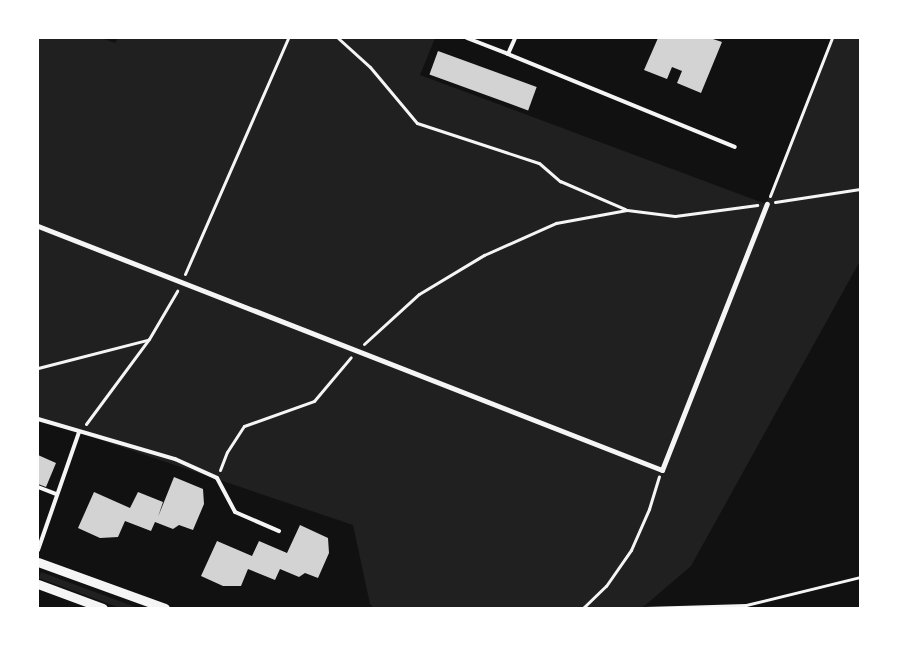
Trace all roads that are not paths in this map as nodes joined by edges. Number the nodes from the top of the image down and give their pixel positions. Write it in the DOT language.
graph roads {
  1 [pos="467,38"];
  2 [pos="515,38"];
  3 [pos="508,54"];
  4 [pos="735,147"];
  5 [pos="767,204"];
  6 [pos="38,226"];
  7 [pos="38,419"];
  8 [pos="79,432"];
  9 [pos="38,487"];
  10 [pos="56,494"];
  11 [pos="279,531"];
  12 [pos="38,550"];
  13 [pos="38,562"];
  14 [pos="38,584"];
  15 [pos="102,609"];
  16 [pos="165,609"];
  1 -- 3 [label="lane"];
  2 -- 3 [label="lane"];
  3 -- 4 [label="lane"];
  5 -- 6 [label="street"];
  7 -- 8 [label="lane"];
  8 -- 10 [label="lane"];
  8 -- 11 [label="lane"];
  9 -- 10 [label="lane"];
  10 -- 12 [label="lane"];
  13 -- 16 [label="street"];
  14 -- 15 [label="street"];
}
